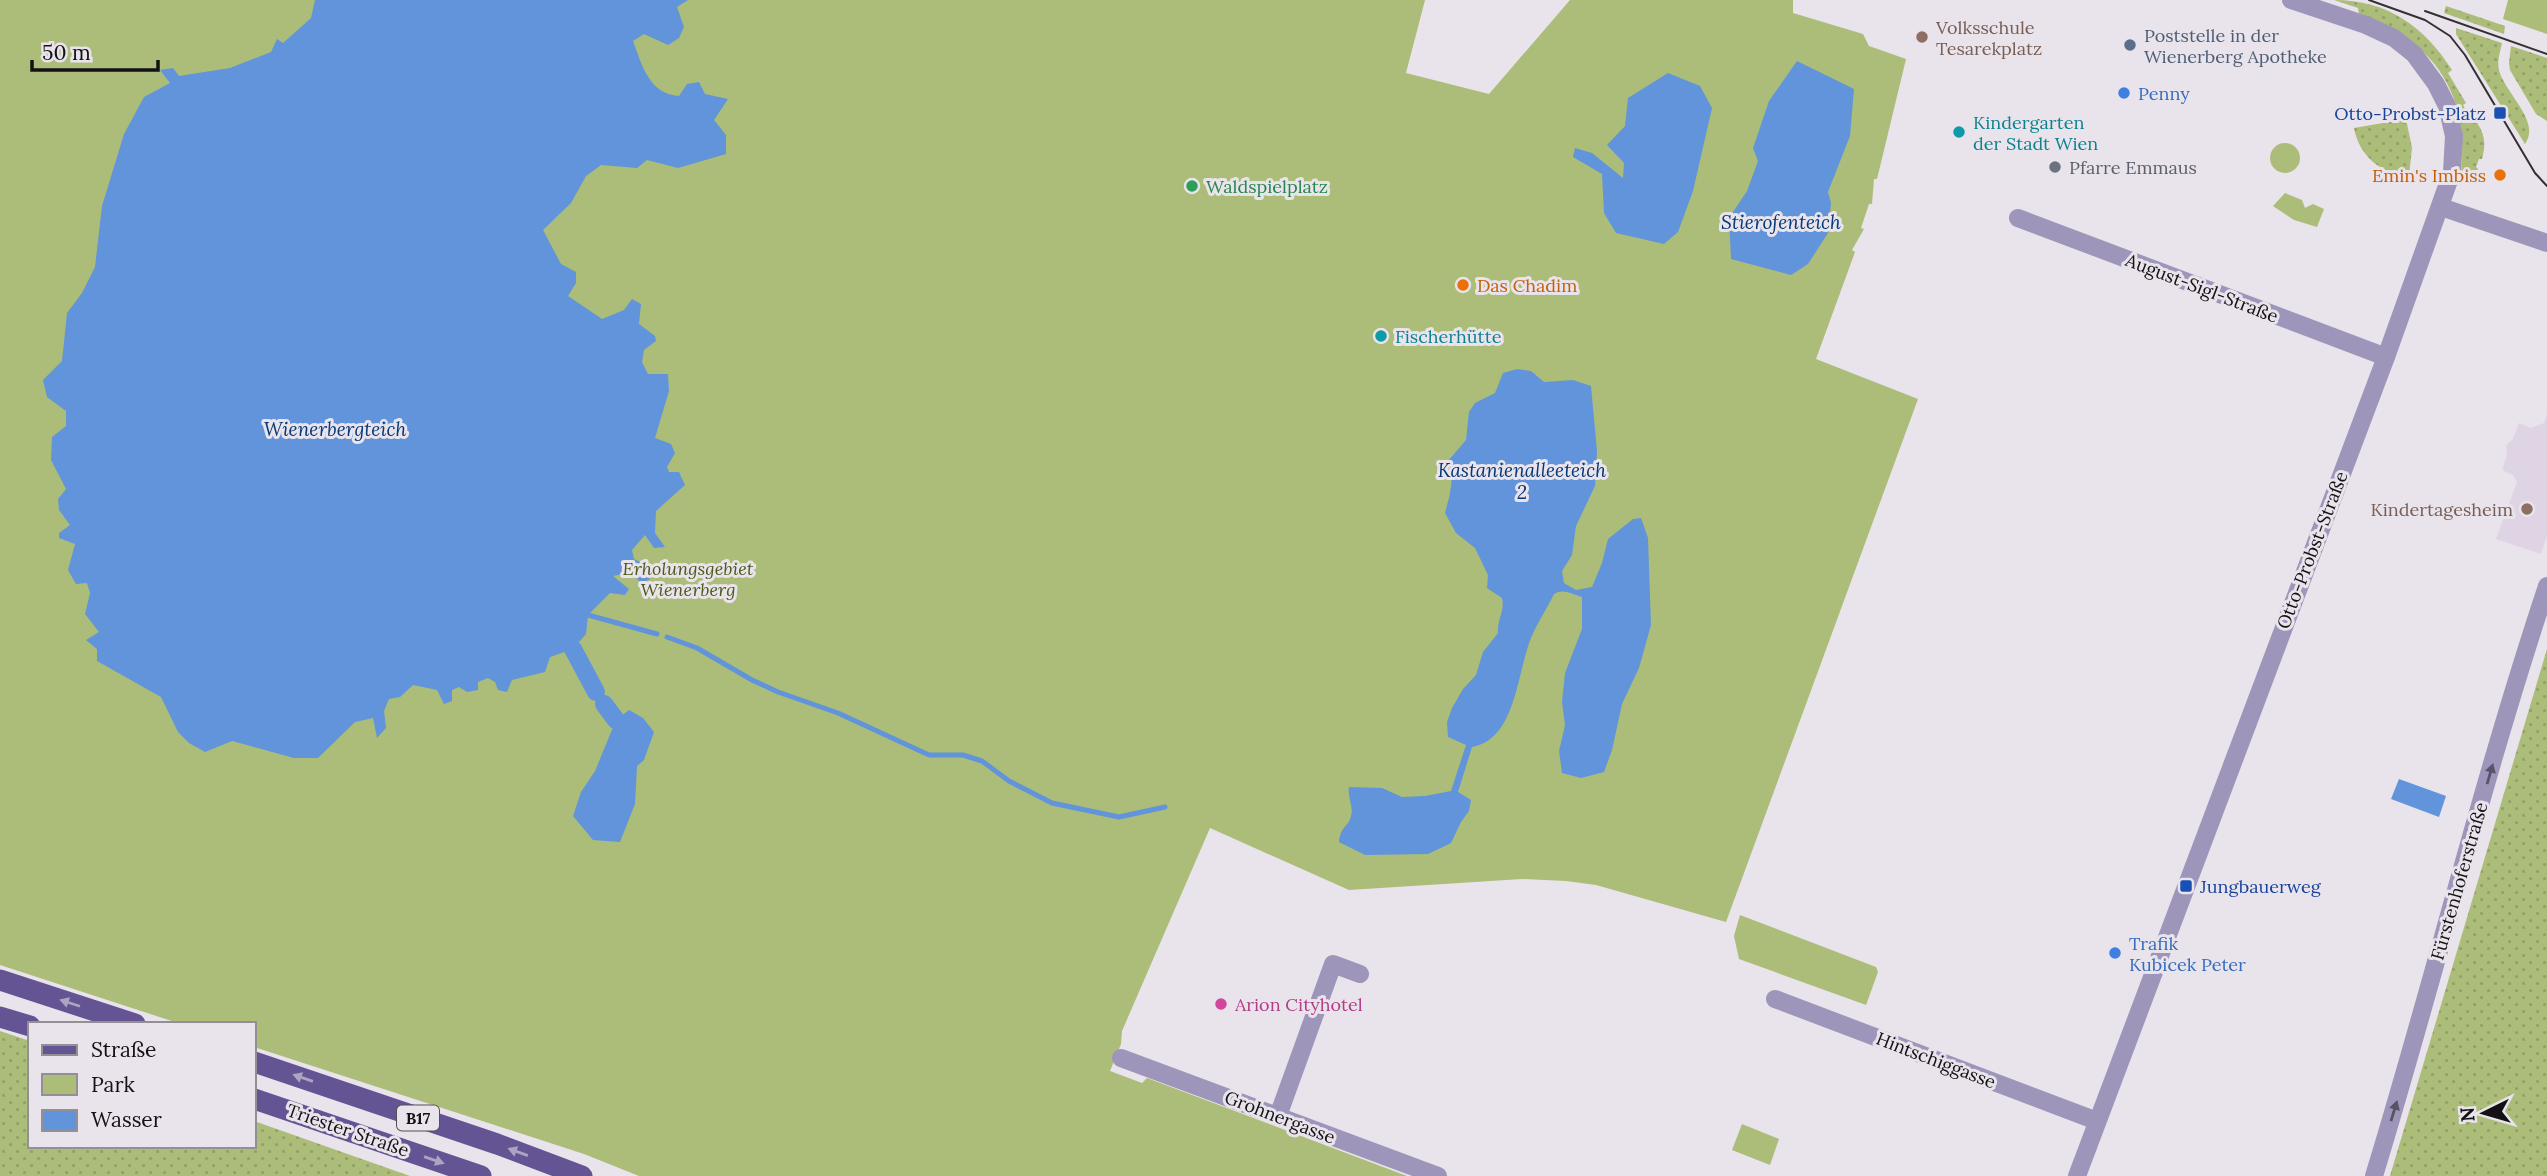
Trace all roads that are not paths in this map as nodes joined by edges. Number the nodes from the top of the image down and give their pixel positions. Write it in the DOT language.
graph roads {
  1 [pos="2291,0"];
  2 [pos="2441,207"];
  3 [pos="2018,218"];
  4 [pos="2547,243"];
  5 [pos="2386,357"];
  6 [pos="2547,586"];
  7 [pos="1360,974"];
  8 [pos="0,980"];
  9 [pos="1775,999"];
  10 [pos="0,1017"];
  11 [pos="129,1022"];
  12 [pos="28,1025"];
  13 [pos="1121,1058"];
  14 [pos="256,1063"];
  15 [pos="256,1100"];
  16 [pos="1278,1116"];
  17 [pos="2097,1121"];
  18 [pos="481,1176"];
  19 [pos="582,1176"];
  20 [pos="1438,1176"];
  21 [pos="2077,1176"];
  22 [pos="2374,1176"];
  1 -- 2 [label="street, Otto-Probst-Straße"];
  2 -- 4 [label="street"];
  2 -- 5 [label="street, Otto-Probst-Straße"];
  3 -- 5 [label="street, August-Sigl-Straße"];
  5 -- 17 [label="street, Otto-Probst-Straße"];
  22 -- 6 [label="street, Fürstenhoferstraße, one-way"];
  7 -- 16 [label="street"];
  11 -- 8 [label="main road, one-way"];
  9 -- 17 [label="street, Hintschiggasse"];
  10 -- 12 [label="main road"];
  13 -- 16 [label="street, Grohnergasse"];
  19 -- 14 [label="main road, Triester Straße / B17, one-way"];
  15 -- 18 [label="main road, Triester Straße / B17, one-way"];
  16 -- 20 [label="street, Grohnergasse"];
  17 -- 21 [label="street, Otto-Probst-Straße"];
}
